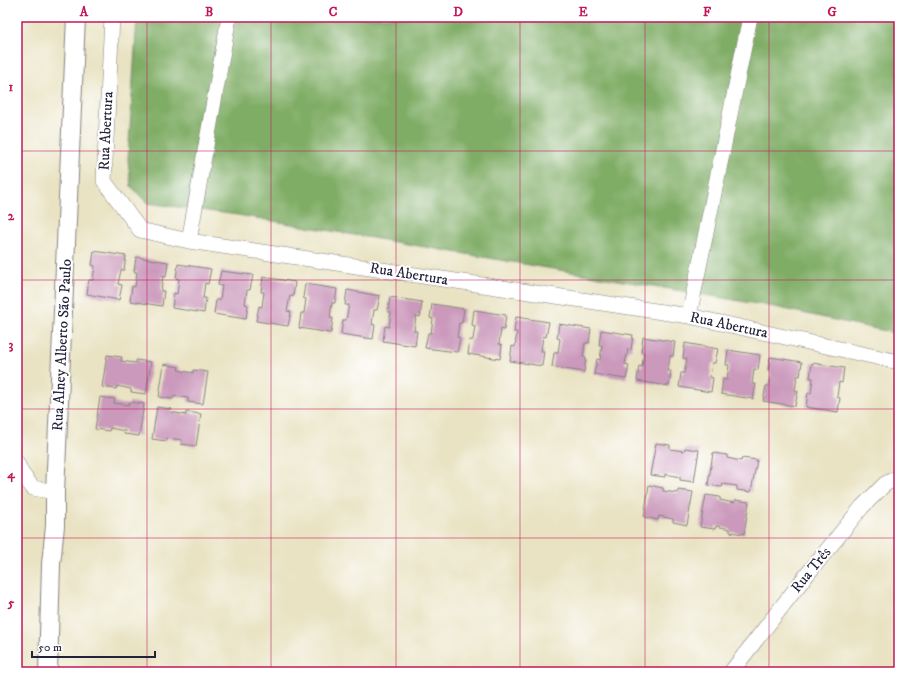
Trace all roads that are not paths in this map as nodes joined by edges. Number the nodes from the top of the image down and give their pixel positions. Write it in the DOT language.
graph roads {
  1 [pos="76,17"];
  2 [pos="112,17"];
  3 [pos="229,17"];
  4 [pos="750,17"];
  5 [pos="189,241"];
  6 [pos="689,316"];
  7 [pos="899,362"];
  8 [pos="17,462"];
  9 [pos="899,477"];
  10 [pos="55,492"];
  11 [pos="48,672"];
  12 [pos="731,672"];
  1 -- 10 [label="street, Rua Alney Alberto São Paulo"];
  2 -- 5 [label="street, Rua Abertura"];
  3 -- 5 [label="street"];
  4 -- 6 [label="street"];
  5 -- 6 [label="street, Rua Abertura"];
  6 -- 7 [label="street, Rua Abertura"];
  8 -- 10 [label="street"];
  9 -- 12 [label="street, Rua Três"];
  10 -- 11 [label="street, Rua Alney Alberto São Paulo"];
}
